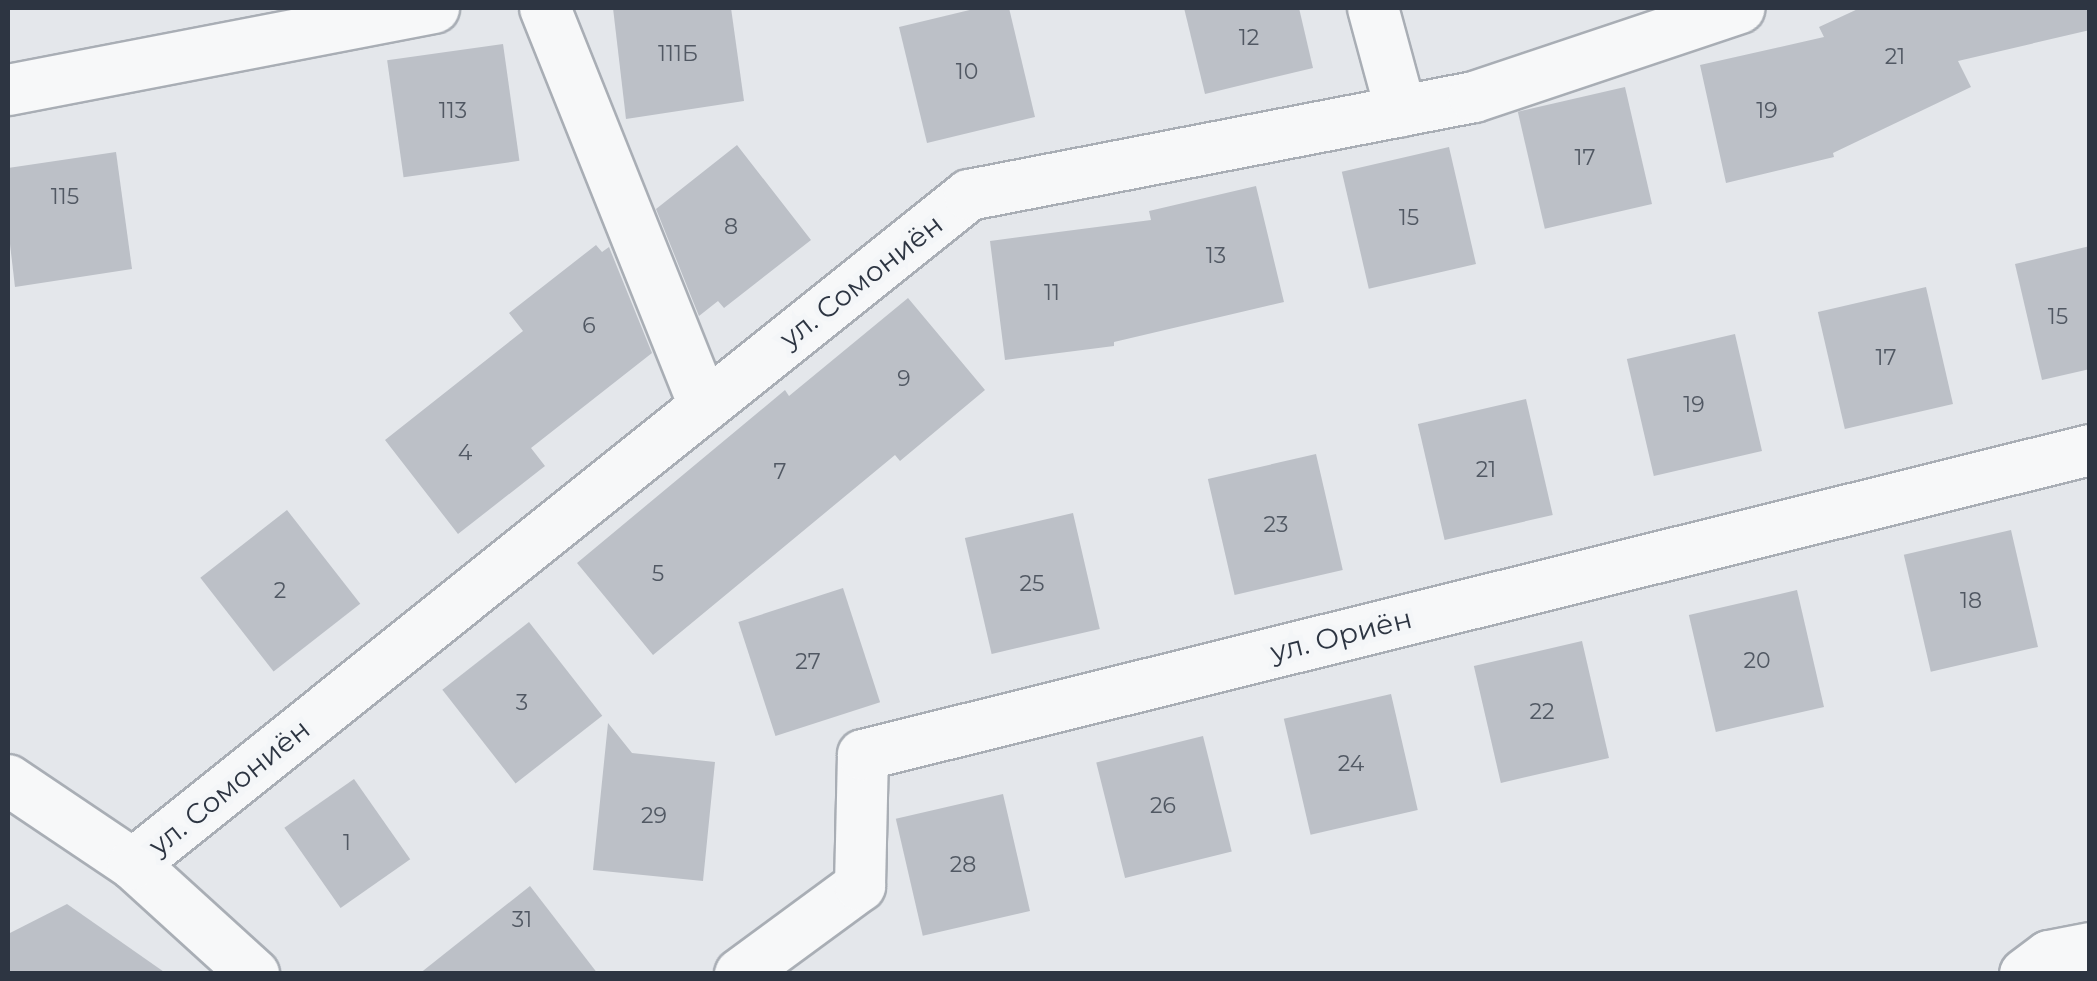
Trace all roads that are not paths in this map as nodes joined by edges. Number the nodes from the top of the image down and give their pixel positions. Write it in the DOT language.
graph roads {
  1 [pos="434,8"];
  2 [pos="545,8"];
  3 [pos="1372,8"];
  4 [pos="1740,8"];
  5 [pos="244,27"];
  6 [pos="8,90"];
  7 [pos="1401,111"];
  8 [pos="704,406"];
  9 [pos="2090,450"];
  10 [pos="8,780"];
  11 [pos="133,864"];
  12 [pos="2090,948"];
  13 [pos="254,974"];
  14 [pos="740,974"];
  15 [pos="2025,974"];
  1 -- 5 [label="street"];
  2 -- 8 [label="street"];
  3 -- 7 [label="street"];
  4 -- 7 [label="street, ул. Сомониён"];
  5 -- 6 [label="street"];
  7 -- 8 [label="street, ул. Сомониён"];
  8 -- 11 [label="street, ул. Сомониён"];
  9 -- 14 [label="street, ул. Ориён"];
  10 -- 11 [label="street"];
  11 -- 13 [label="street"];
  12 -- 15 [label="street"];
}
